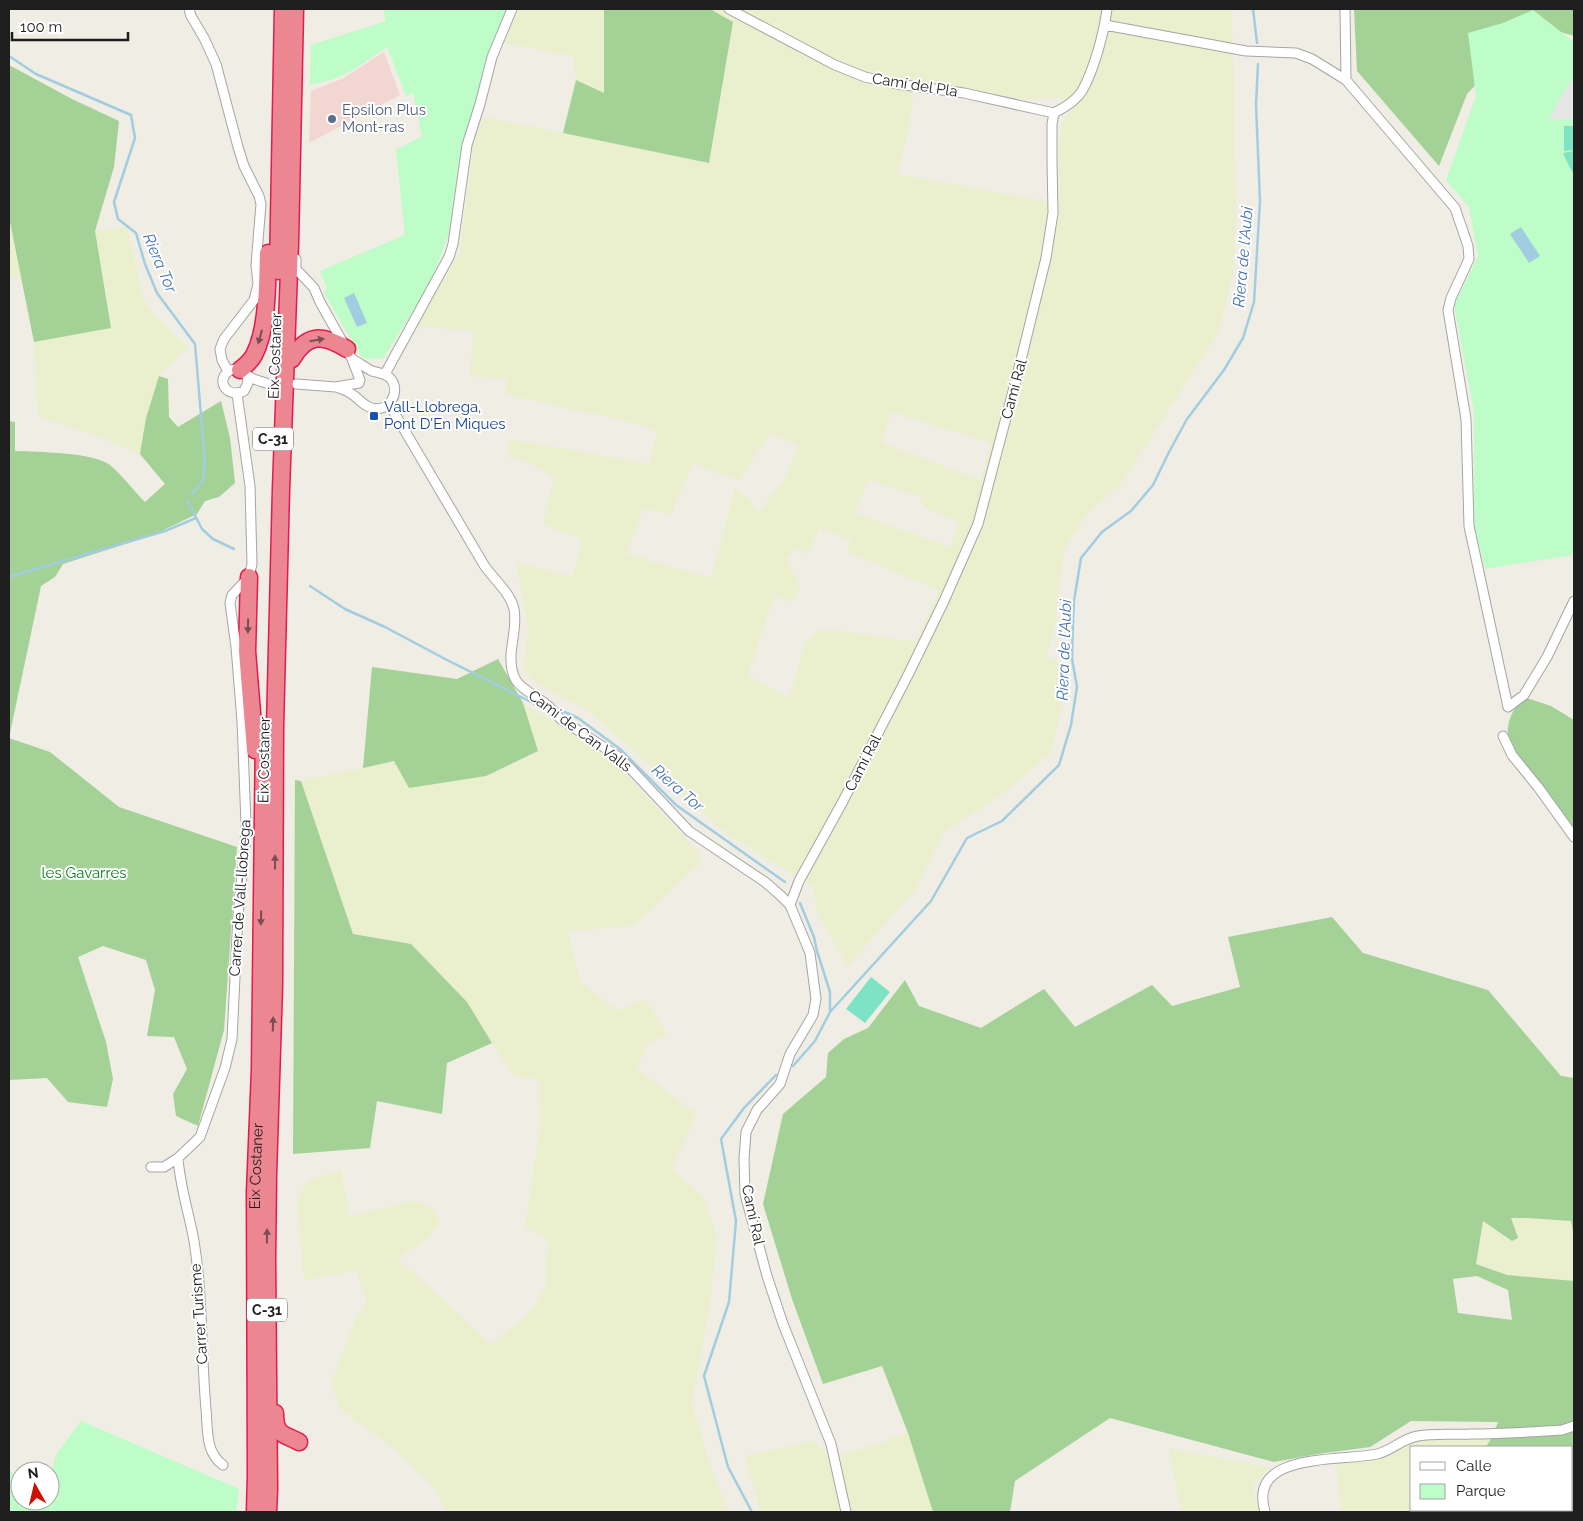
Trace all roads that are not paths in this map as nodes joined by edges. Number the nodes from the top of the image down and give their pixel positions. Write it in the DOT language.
graph roads {
  1 [pos="189,9"];
  2 [pos="274,9"];
  3 [pos="283,9"];
  4 [pos="295,9"];
  5 [pos="303,9"];
  6 [pos="512,9"];
  7 [pos="729,9"];
  8 [pos="1107,9"];
  9 [pos="1345,9"];
  10 [pos="1105,25"];
  11 [pos="1346,80"];
  12 [pos="1054,114"];
  13 [pos="296,269"];
  14 [pos="349,354"];
  15 [pos="292,359"];
  16 [pos="238,372"];
  17 [pos="380,373"];
  18 [pos="360,382"];
  19 [pos="296,384"];
  20 [pos="336,387"];
  21 [pos="247,388"];
  22 [pos="237,394"];
  23 [pos="360,400"];
  24 [pos="389,404"];
  25 [pos="281,489"];
  26 [pos="250,578"];
  27 [pos="232,595"];
  28 [pos="248,599"];
  29 [pos="1574,601"];
  30 [pos="1503,736"];
  31 [pos="1574,837"];
  32 [pos="262,869"];
  33 [pos="790,905"];
  34 [pos="178,1158"];
  35 [pos="152,1167"];
  36 [pos="255,1192"];
  37 [pos="267,1281"];
  38 [pos="1574,1426"];
  39 [pos="249,1464"];
  40 [pos="223,1465"];
  41 [pos="248,1512"];
  42 [pos="255,1512"];
  43 [pos="268,1512"];
  44 [pos="273,1512"];
  45 [pos="846,1512"];
  46 [pos="1265,1512"];
  1 -- 16 [label="street"];
  2 -- 16 [label="highway, one-way"];
  3 -- 32 [label="highway, Eix Costaner / C-31"];
  4 -- 25 [label="highway, C-31"];
  5 -- 13 [label="street"];
  6 -- 17 [label="street"];
  7 -- 12 [label="street, Camí del Pla"];
  8 -- 10 [label="street"];
  9 -- 11 [label="street"];
  10 -- 11 [label="street"];
  10 -- 12 [label="street"];
  11 -- 29 [label="street"];
  12 -- 33 [label="street, Camí Ral"];
  13 -- 14 [label="street"];
  13 -- 15 [label="highway"];
  15 -- 14 [label="highway, one-way"];
  14 -- 17 [label="street"];
  14 -- 18 [label="street"];
  15 -- 25 [label="highway"];
  16 -- 21 [label="street"];
  16 -- 21 [label="street"];
  16 -- 22 [label="street"];
  17 -- 18 [label="street"];
  17 -- 24 [label="street"];
  18 -- 20 [label="street"];
  18 -- 23 [label="street"];
  19 -- 20 [label="street"];
  20 -- 23 [label="street"];
  21 -- 22 [label="street"];
  22 -- 26 [label="street"];
  23 -- 24 [label="street"];
  24 -- 33 [label="street, Camí de Can Valls"];
  37 -- 25 [label="highway, C-31, one-way"];
  26 -- 27 [label="street"];
  26 -- 28 [label="highway"];
  27 -- 28 [label="street"];
  27 -- 34 [label="street, Carrer de Vall-llobrega"];
  28 -- 32 [label="highway, one-way"];
  30 -- 31 [label="street"];
  32 -- 36 [label="highway, Eix Costaner / C-31, one-way"];
  33 -- 45 [label="street, Camí Ral"];
  34 -- 35 [label="street"];
  34 -- 40 [label="street, Carrer Turisme"];
  36 -- 39 [label="highway"];
  36 -- 42 [label="highway, Eix Costaner / C-31"];
  37 -- 43 [label="highway, C-31"];
  37 -- 44 [label="highway"];
  38 -- 46 [label="street"];
  39 -- 41 [label="street"];
}
